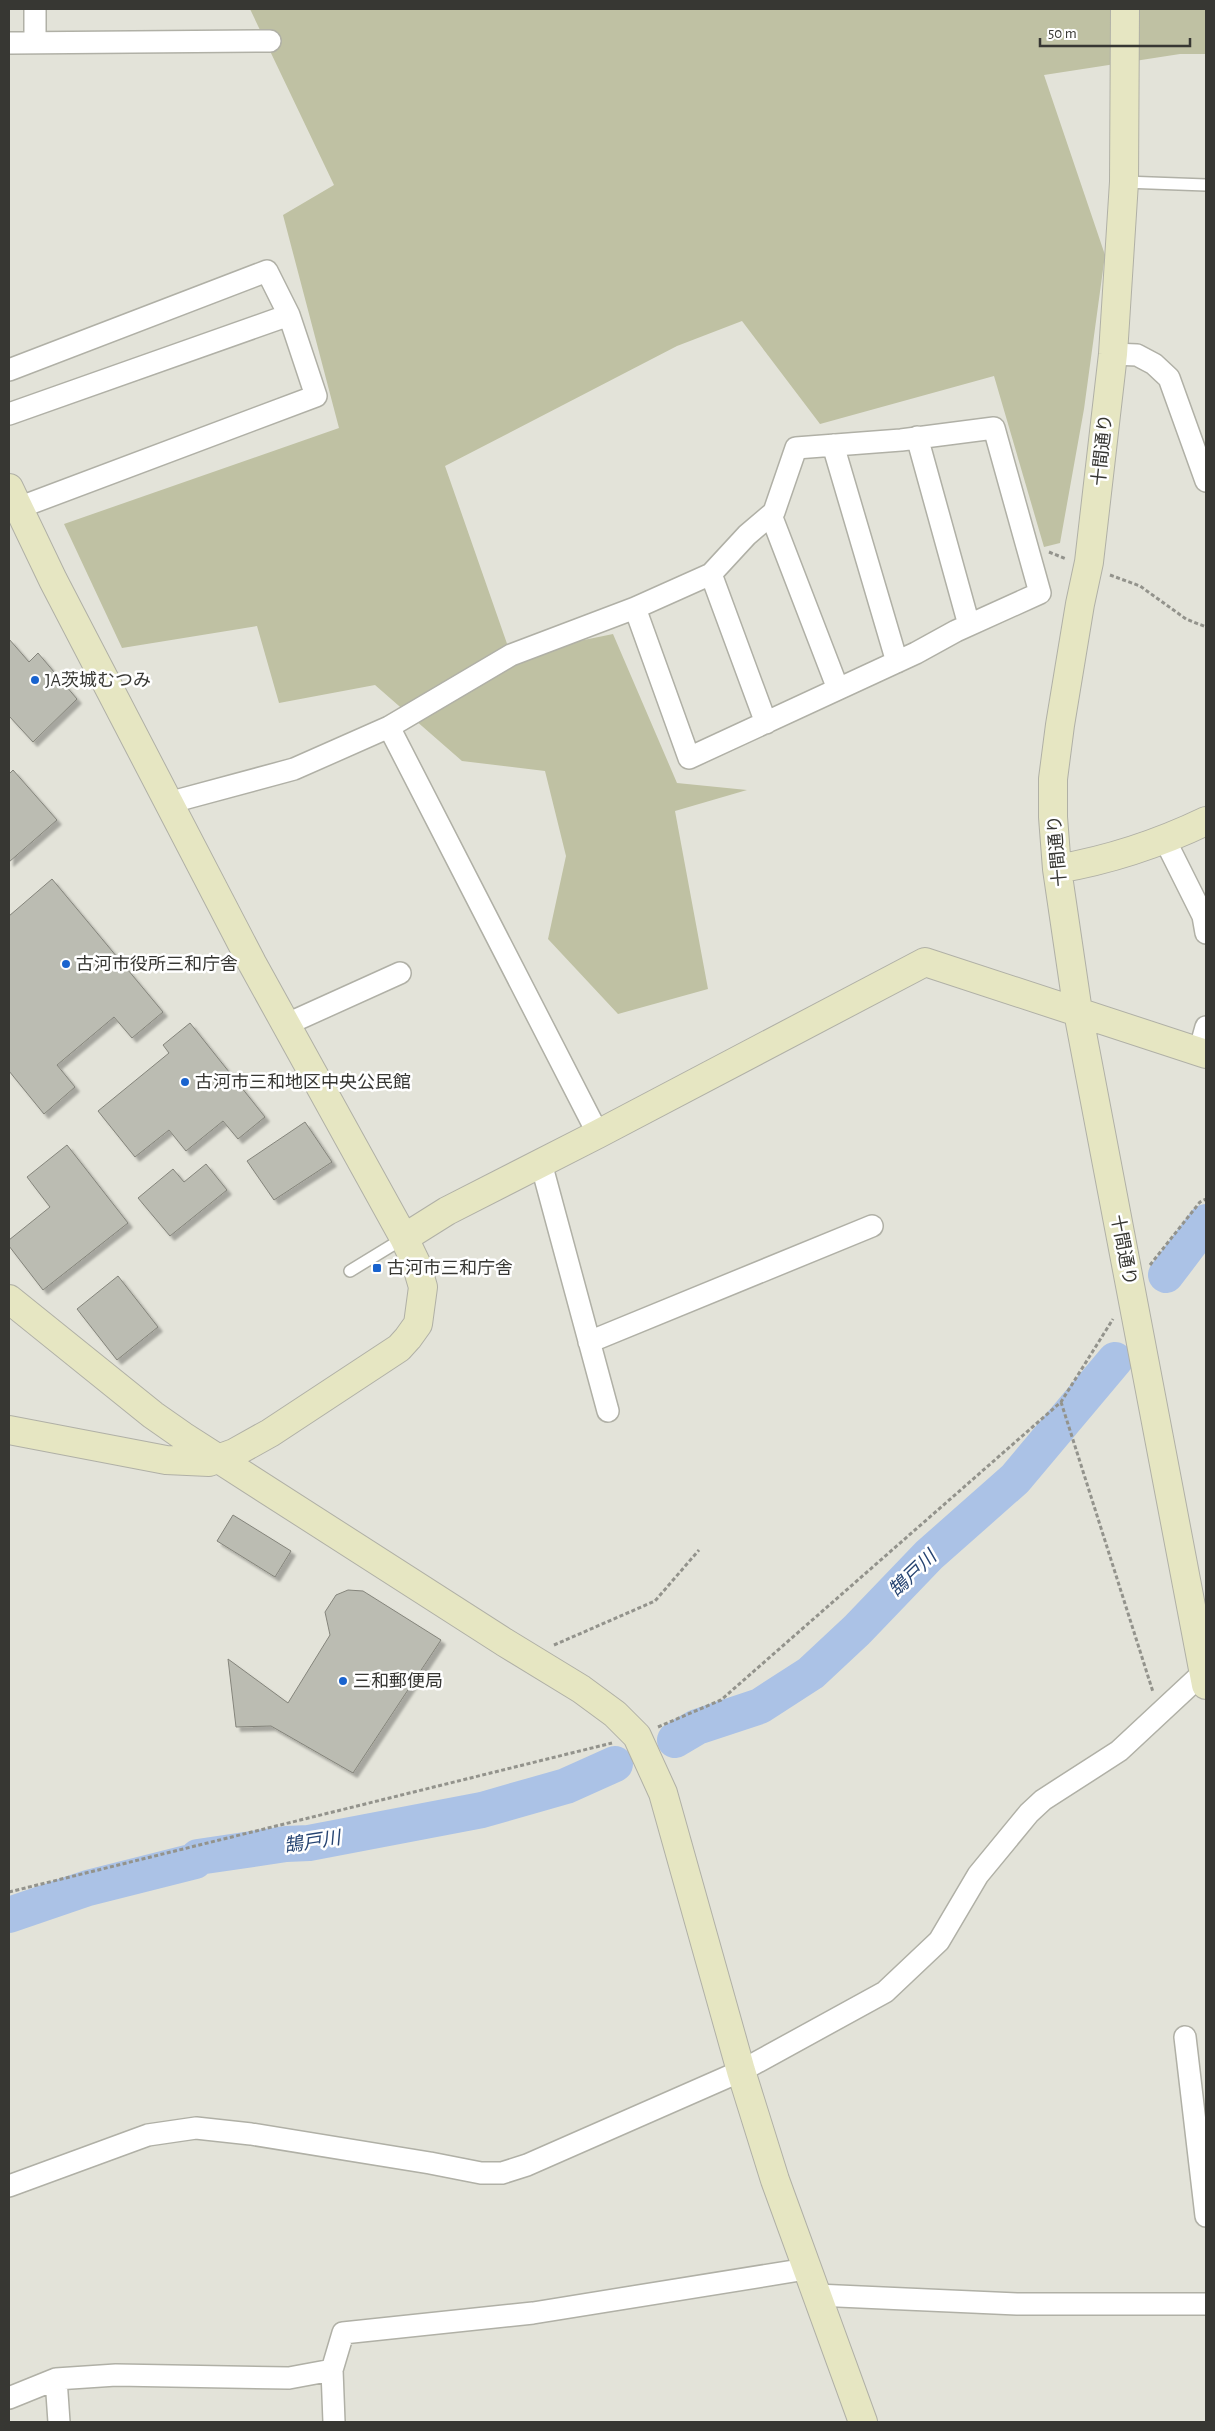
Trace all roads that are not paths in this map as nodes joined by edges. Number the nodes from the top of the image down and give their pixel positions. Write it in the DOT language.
graph roads {
  1 [pos="35,9"];
  2 [pos="1125,9"];
  3 [pos="270,41"];
  4 [pos="9,43"];
  5 [pos="35,43"];
  6 [pos="1124,182"];
  7 [pos="1206,185"];
  8 [pos="289,315"];
  9 [pos="1113,354"];
  10 [pos="9,370"];
  11 [pos="9,414"];
  12 [pos="917,437"];
  13 [pos="833,445"];
  14 [pos="1206,481"];
  15 [pos="13,498"];
  16 [pos="770,515"];
  17 [pos="711,574"];
  18 [pos="635,608"];
  19 [pos="970,625"];
  20 [pos="897,662"];
  21 [pos="838,690"];
  22 [pos="766,723"];
  23 [pos="390,726"];
  24 [pos="168,803"];
  25 [pos="1206,821"];
  26 [pos="1165,840"];
  27 [pos="1057,869"];
  28 [pos="1205,921"];
  29 [pos="400,973"];
  30 [pos="1078,1012"];
  31 [pos="285,1025"];
  32 [pos="1204,1044"];
  33 [pos="598,1134"];
  34 [pos="541,1163"];
  35 [pos="872,1226"];
  36 [pos="404,1238"];
  37 [pos="350,1271"];
  38 [pos="9,1299"];
  39 [pos="589,1342"];
  40 [pos="608,1411"];
  41 [pos="9,1430"];
  42 [pos="218,1460"];
  43 [pos="1206,1676"];
  44 [pos="1185,2037"];
  45 [pos="741,2071"];
  46 [pos="9,2186"];
  47 [pos="1206,2216"];
  48 [pos="806,2269"];
  49 [pos="816,2295"];
  50 [pos="1206,2304"];
  51 [pos="332,2370"];
  52 [pos="56,2379"];
  53 [pos="9,2398"];
  54 [pos="59,2422"];
  55 [pos="334,2422"];
  56 [pos="864,2422"];
  1 -- 5 [label="street"];
  2 -- 6 [label="street, 十間通り"];
  3 -- 5 [label="street"];
  4 -- 5 [label="street"];
  6 -- 7 [label="lane"];
  6 -- 9 [label="street, 十間通り"];
  8 -- 10 [label="street"];
  8 -- 11 [label="street"];
  8 -- 15 [label="street"];
  9 -- 14 [label="street"];
  9 -- 27 [label="street, 十間通り"];
  12 -- 13 [label="street"];
  12 -- 19 [label="street"];
  12 -- 19 [label="street"];
  13 -- 16 [label="street"];
  13 -- 20 [label="street"];
  15 -- 24 [label="street"];
  16 -- 17 [label="street"];
  16 -- 21 [label="street"];
  17 -- 18 [label="street"];
  17 -- 22 [label="street"];
  18 -- 22 [label="street"];
  18 -- 23 [label="street"];
  19 -- 20 [label="street"];
  20 -- 21 [label="street"];
  21 -- 22 [label="street"];
  23 -- 24 [label="street"];
  23 -- 33 [label="street"];
  24 -- 31 [label="street"];
  25 -- 26 [label="street"];
  26 -- 27 [label="street"];
  26 -- 28 [label="street"];
  27 -- 30 [label="street, 十間通り"];
  29 -- 31 [label="street"];
  30 -- 32 [label="street"];
  30 -- 33 [label="street"];
  30 -- 43 [label="street, 十間通り"];
  31 -- 36 [label="street"];
  33 -- 34 [label="street"];
  34 -- 36 [label="street"];
  34 -- 39 [label="street"];
  35 -- 39 [label="street"];
  36 -- 37 [label="lane"];
  36 -- 42 [label="street"];
  38 -- 42 [label="street"];
  39 -- 40 [label="street"];
  41 -- 42 [label="street"];
  42 -- 45 [label="street"];
  43 -- 45 [label="street"];
  44 -- 47 [label="street"];
  45 -- 46 [label="street"];
  45 -- 48 [label="street"];
  48 -- 49 [label="street"];
  48 -- 51 [label="street"];
  49 -- 50 [label="street"];
  49 -- 56 [label="street"];
  51 -- 52 [label="street"];
  51 -- 55 [label="street"];
  52 -- 53 [label="street"];
  52 -- 54 [label="street"];
}
